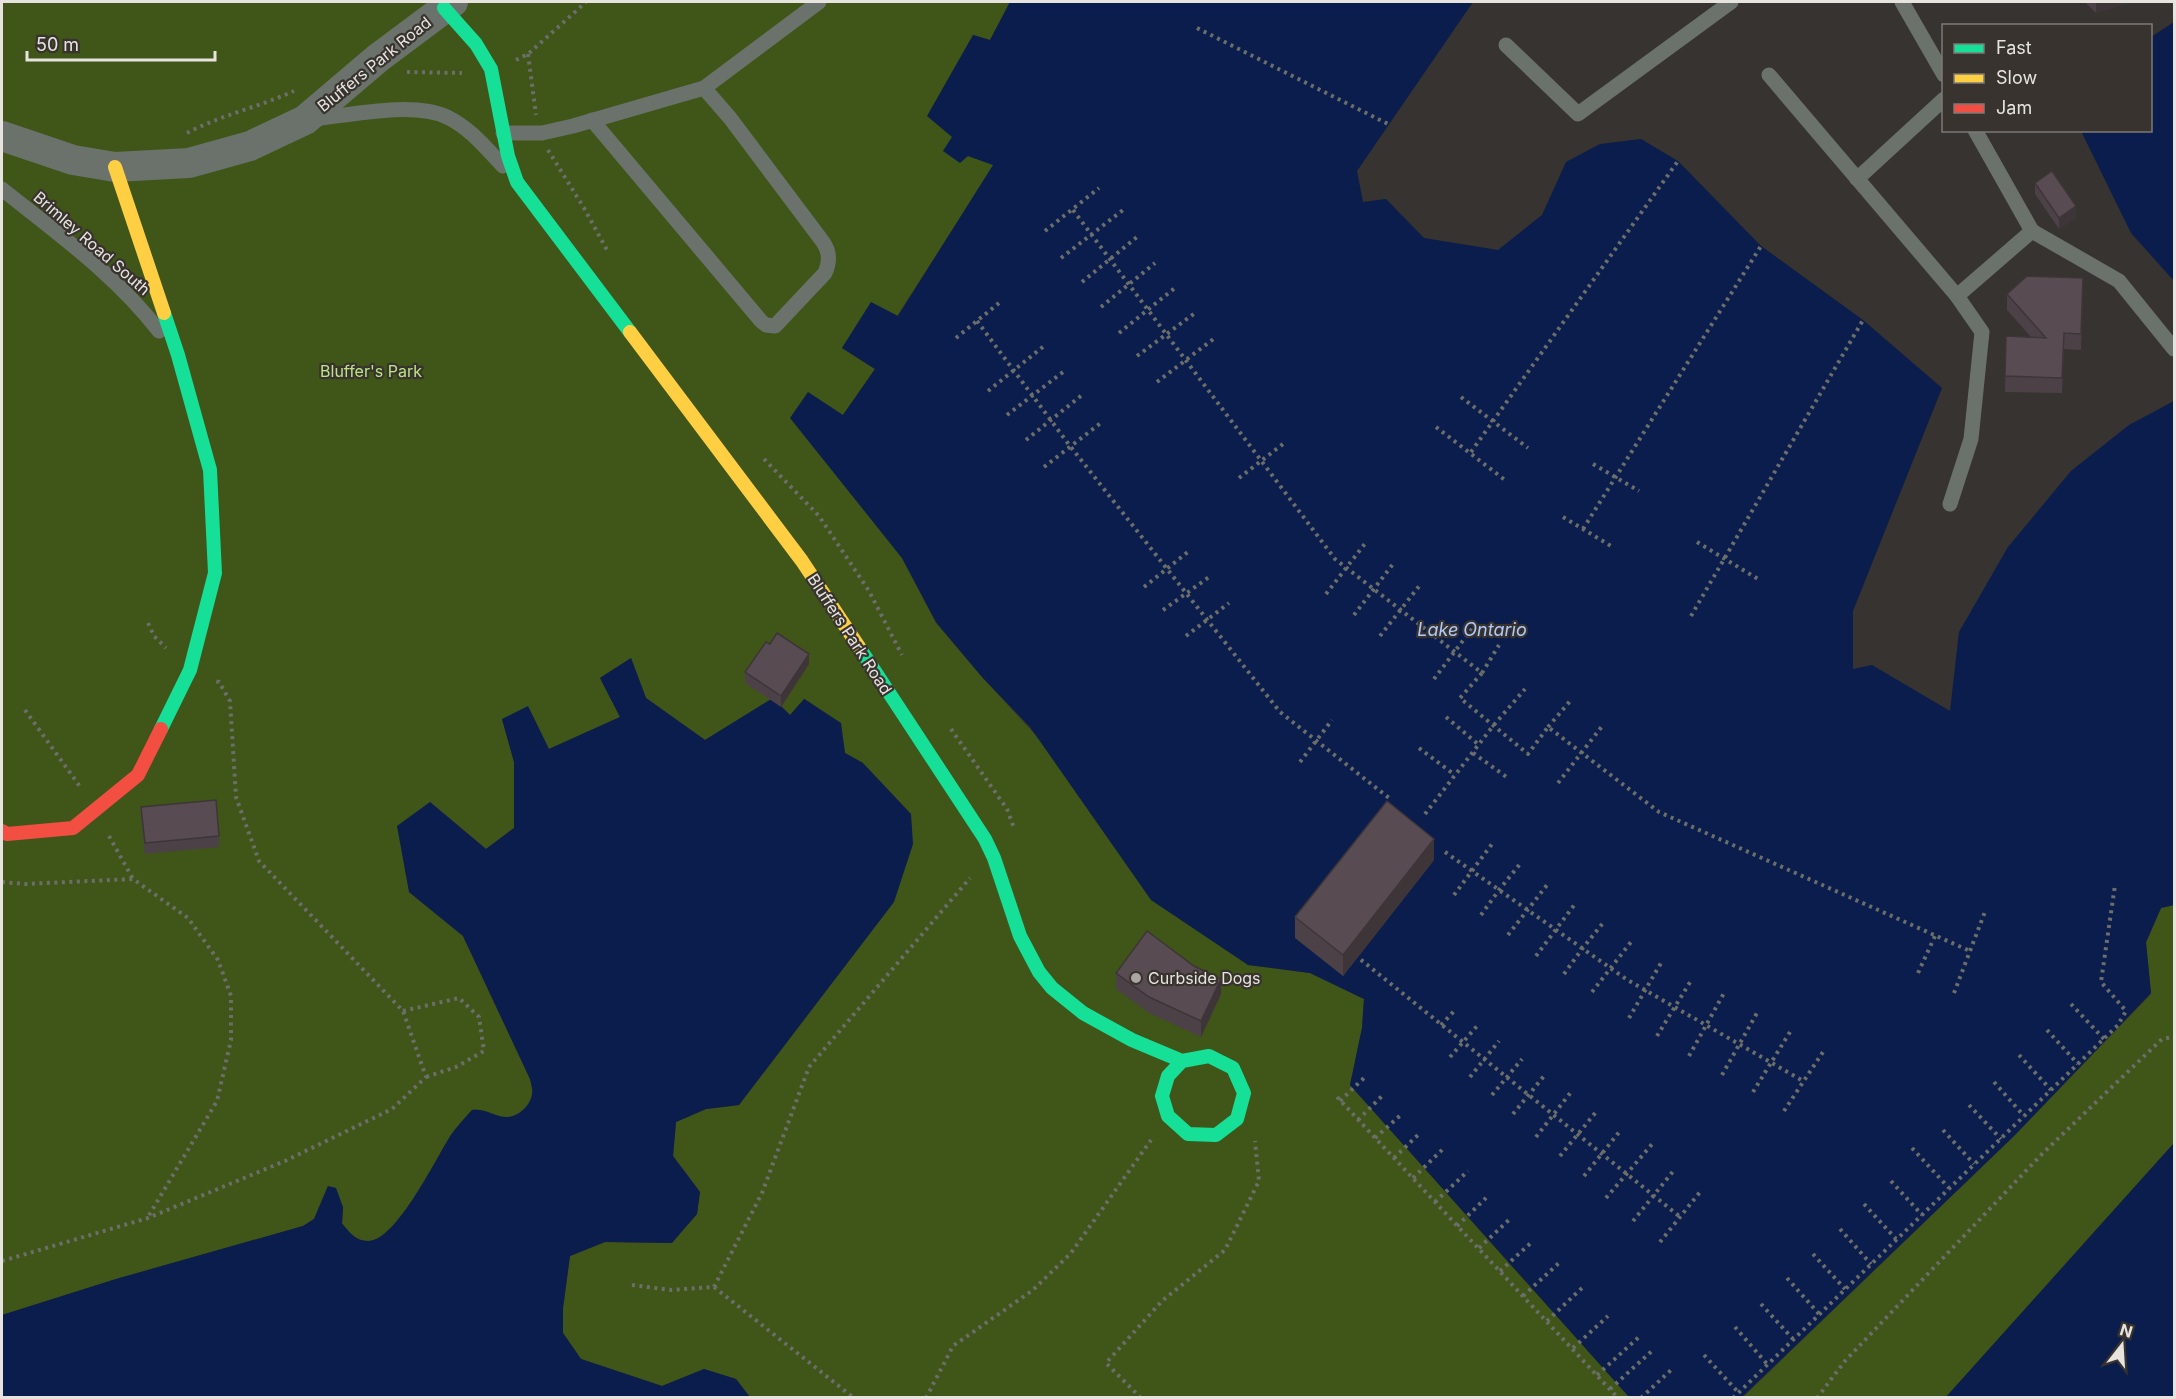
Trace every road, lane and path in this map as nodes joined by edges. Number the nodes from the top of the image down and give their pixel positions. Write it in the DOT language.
graph roads {
  1 [pos="586,2"];
  2 [pos="819,2"];
  3 [pos="1731,2"];
  4 [pos="1902,2"];
  5 [pos="448,5"];
  6 [pos="1713,6"];
  7 [pos="1197,28"];
  8 [pos="1506,45"];
  9 [pos="528,54"];
  10 [pos="508,64"];
  11 [pos="400,71"];
  12 [pos="1942,72"];
  13 [pos="465,73"];
  14 [pos="1769,75"];
  15 [pos="704,88"];
  16 [pos="296,90"];
  17 [pos="1942,101"];
  18 [pos="536,115"];
  19 [pos="305,120"];
  20 [pos="592,120"];
  21 [pos="1388,124"];
  22 [pos="1976,132"];
  23 [pos="503,133"];
  24 [pos="2,136"];
  25 [pos="180,137"];
  26 [pos="1678,161"];
  27 [pos="115,167"];
  28 [pos="1857,179"];
  29 [pos="517,182"];
  30 [pos="1099,188"];
  31 [pos="2,189"];
  32 [pos="1073,210"];
  33 [pos="1123,210"];
  34 [pos="1045,231"];
  35 [pos="2032,231"];
  36 [pos="1091,235"];
  37 [pos="1137,237"];
  38 [pos="1761,246"];
  39 [pos="1060,258"];
  40 [pos="1110,260"];
  41 [pos="1155,263"];
  42 [pos="1082,282"];
  43 [pos="1128,284"];
  44 [pos="1176,286"];
  45 [pos="1957,296"];
  46 [pos="999,303"];
  47 [pos="1101,307"];
  48 [pos="1148,310"];
  49 [pos="1196,313"];
  50 [pos="1863,320"];
  51 [pos="977,321"];
  52 [pos="1119,333"];
  53 [pos="1167,335"];
  54 [pos="1216,337"];
  55 [pos="956,338"];
  56 [pos="1044,346"];
  57 [pos="2175,350"];
  58 [pos="178,356"];
  59 [pos="1137,356"];
  60 [pos="1185,360"];
  61 [pos="1013,370"];
  62 [pos="1063,372"];
  63 [pos="1157,382"];
  64 [pos="988,391"];
  65 [pos="1032,395"];
  66 [pos="1082,395"];
  67 [pos="1461,397"];
  68 [pos="1007,415"];
  69 [pos="1051,421"];
  70 [pos="1493,421"];
  71 [pos="1102,422"];
  72 [pos="1436,427"];
  73 [pos="1026,440"];
  74 [pos="1283,444"];
  75 [pos="1070,446"];
  76 [pos="1528,448"];
  77 [pos="1471,452"];
  78 [pos="1262,462"];
  79 [pos="1593,464"];
  80 [pos="1044,467"];
  81 [pos="1615,477"];
  82 [pos="1239,478"];
  83 [pos="1505,480"];
  84 [pos="1639,491"];
  85 [pos="1950,504"];
  86 [pos="1563,518"];
  87 [pos="1583,529"];
  88 [pos="1367,542"];
  89 [pos="1697,542"];
  90 [pos="1611,546"];
  91 [pos="1189,551"];
  92 [pos="1723,558"];
  93 [pos="1393,564"];
  94 [pos="1346,568"];
  95 [pos="1167,569"];
  96 [pos="1209,577"];
  97 [pos="1758,579"];
  98 [pos="1420,585"];
  99 [pos="1144,587"];
  100 [pos="1374,589"];
  101 [pos="1186,593"];
  102 [pos="1326,594"];
  103 [pos="1230,603"];
  104 [pos="1163,610"];
  105 [pos="1400,610"];
  106 [pos="1354,615"];
  107 [pos="1690,616"];
  108 [pos="1207,621"];
  109 [pos="148,623"];
  110 [pos="1474,626"];
  111 [pos="1186,636"];
  112 [pos="1380,636"];
  113 [pos="1499,645"];
  114 [pos="169,651"];
  115 [pos="1455,652"];
  116 [pos="1482,674"];
  117 [pos="209,680"];
  118 [pos="1434,680"];
  119 [pos="1525,689"];
  120 [pos="1571,700"];
  121 [pos="25,710"];
  122 [pos="1446,717"];
  123 [pos="1332,720"];
  124 [pos="1604,725"];
  125 [pos="1493,726"];
  126 [pos="1548,727"];
  127 [pos="1316,741"];
  128 [pos="1479,745"];
  129 [pos="1419,748"];
  130 [pos="1581,752"];
  131 [pos="1473,753"];
  132 [pos="1300,762"];
  133 [pos="1455,776"];
  134 [pos="1508,778"];
  135 [pos="1558,783"];
  136 [pos="83,791"];
  137 [pos="1389,798"];
  138 [pos="1425,814"];
  139 [pos="105,828"];
  140 [pos="2,831"];
  141 [pos="1492,844"];
  142 [pos="1445,852"];
  143 [pos="1520,864"];
  144 [pos="1471,870"];
  145 [pos="973,876"];
  146 [pos="133,879"];
  147 [pos="2,882"];
  148 [pos="1547,885"];
  149 [pos="2115,885"];
  150 [pos="1498,890"];
  151 [pos="1454,895"];
  152 [pos="1575,904"];
  153 [pos="1986,909"];
  154 [pos="1527,910"];
  155 [pos="1481,915"];
  156 [pos="1603,923"];
  157 [pos="1555,930"];
  158 [pos="1508,935"];
  159 [pos="1935,936"];
  160 [pos="1631,942"];
  161 [pos="1582,949"];
  162 [pos="1970,951"];
  163 [pos="1352,953"];
  164 [pos="1536,956"];
  165 [pos="1661,963"];
  166 [pos="1609,968"];
  167 [pos="1564,974"];
  168 [pos="1918,974"];
  169 [pos="1692,979"];
  170 [pos="1644,990"];
  171 [pos="1592,992"];
  172 [pos="1724,993"];
  173 [pos="1954,993"];
  174 [pos="2071,1004"];
  175 [pos="1674,1007"];
  176 [pos="1456,1009"];
  177 [pos="403,1011"];
  178 [pos="1757,1013"];
  179 [pos="1629,1018"];
  180 [pos="1441,1025"];
  181 [pos="1477,1026"];
  182 [pos="1707,1026"];
  183 [pos="2047,1030"];
  184 [pos="1790,1032"];
  185 [pos="1657,1036"];
  186 [pos="2175,1037"];
  187 [pos="2104,1039"];
  188 [pos="1499,1041"];
  189 [pos="1462,1042"];
  190 [pos="1738,1044"];
  191 [pos="1823,1052"];
  192 [pos="2019,1055"];
  193 [pos="1689,1056"];
  194 [pos="1450,1057"];
  195 [pos="1484,1059"];
  196 [pos="1521,1059"];
  197 [pos="1182,1061"];
  198 [pos="1772,1063"];
  199 [pos="2078,1064"];
  200 [pos="1722,1075"];
  201 [pos="1366,1076"];
  202 [pos="1544,1076"];
  203 [pos="426,1077"];
  204 [pos="1470,1077"];
  205 [pos="1506,1077"];
  206 [pos="1803,1082"];
  207 [pos="1994,1082"];
  208 [pos="2051,1090"];
  209 [pos="1571,1092"];
  210 [pos="1753,1092"];
  211 [pos="1384,1094"];
  212 [pos="1492,1095"];
  213 [pos="1528,1095"];
  214 [pos="1969,1105"];
  215 [pos="1784,1111"];
  216 [pos="1596,1112"];
  217 [pos="1403,1113"];
  218 [pos="1514,1114"];
  219 [pos="1554,1115"];
  220 [pos="1168,1116"];
  221 [pos="2024,1116"];
  222 [pos="1237,1119"];
  223 [pos="1358,1120"];
  224 [pos="1943,1130"];
  225 [pos="1620,1131"];
  226 [pos="1421,1132"];
  227 [pos="1577,1134"];
  228 [pos="1536,1137"];
  229 [pos="1375,1138"];
  230 [pos="2001,1139"];
  231 [pos="1653,1143"];
  232 [pos="1445,1147"];
  233 [pos="1912,1148"];
  234 [pos="1602,1154"];
  235 [pos="1560,1156"];
  236 [pos="1394,1158"];
  237 [pos="1974,1164"];
  238 [pos="1675,1169"];
  239 [pos="1468,1171"];
  240 [pos="1627,1174"];
  241 [pos="1584,1176"];
  242 [pos="1413,1178"];
  243 [pos="1891,1180"];
  244 [pos="1949,1188"];
  245 [pos="1700,1192"];
  246 [pos="1653,1195"];
  247 [pos="1488,1196"];
  248 [pos="1606,1198"];
  249 [pos="1435,1202"];
  250 [pos="1864,1204"];
  251 [pos="1922,1215"];
  252 [pos="1679,1216"];
  253 [pos="148,1218"];
  254 [pos="1510,1218"];
  255 [pos="1633,1221"];
  256 [pos="1457,1226"];
  257 [pos="1839,1229"];
  258 [pos="1896,1239"];
  259 [pos="1533,1241"];
  260 [pos="1660,1242"];
  261 [pos="1479,1248"];
  262 [pos="1813,1254"];
  263 [pos="2,1261"];
  264 [pos="1559,1263"];
  265 [pos="1871,1264"];
  266 [pos="1500,1271"];
  267 [pos="1787,1278"];
  268 [pos="632,1285"];
  269 [pos="714,1287"];
  270 [pos="1582,1288"];
  271 [pos="1845,1289"];
  272 [pos="1523,1296"];
  273 [pos="1761,1304"];
  274 [pos="1819,1314"];
  275 [pos="1608,1316"];
  276 [pos="1547,1321"];
  277 [pos="1735,1327"];
  278 [pos="1639,1337"];
  279 [pos="1793,1339"];
  280 [pos="1573,1348"];
  281 [pos="1653,1350"];
  282 [pos="1704,1355"];
  283 [pos="1767,1364"];
  284 [pos="1671,1370"];
  285 [pos="1597,1375"];
  286 [pos="1610,1389"];
  287 [pos="1738,1392"];
  288 [pos="854,1398"];
  289 [pos="926,1398"];
  290 [pos="1141,1398"];
  291 [pos="1618,1398"];
  292 [pos="1641,1398"];
  293 [pos="1733,1398"];
  294 [pos="1817,1398"];
  1 -- 9 [label="path"];
  2 -- 15 [label="lane"];
  3 -- 6 [label="lane"];
  4 -- 12 [label="lane"];
  5 -- 19 [label="street, Bluffers Park Road"];
  5 -- 23 [label="street, Bluffers Park Road"];
  6 -- 8 [label="lane"];
  7 -- 21 [label="path"];
  9 -- 10 [label="path"];
  9 -- 18 [label="path"];
  11 -- 13 [label="path"];
  14 -- 28 [label="lane"];
  15 -- 20 [label="lane"];
  15 -- 20 [label="lane"];
  16 -- 25 [label="path"];
  17 -- 28 [label="lane"];
  19 -- 27 [label="street, Bluffers Park Road"];
  19 -- 29 [label="lane, Bluffers Park Road"];
  20 -- 23 [label="lane"];
  22 -- 35 [label="lane"];
  23 -- 29 [label="street, Bluffers Park Road"];
  24 -- 27 [label="street, Bluffers Park Road"];
  26 -- 70 [label="path"];
  27 -- 58 [label="street, Brimley Road South"];
  28 -- 45 [label="lane"];
  29 -- 197 [label="street, Bluffers Park Road"];
  30 -- 32 [label="path"];
  31 -- 58 [label="lane, Brimley Road South"];
  32 -- 34 [label="path"];
  32 -- 36 [label="path"];
  33 -- 36 [label="path"];
  35 -- 45 [label="lane"];
  35 -- 57 [label="lane"];
  36 -- 39 [label="path"];
  36 -- 40 [label="path"];
  37 -- 40 [label="path"];
  38 -- 81 [label="path"];
  40 -- 42 [label="path"];
  40 -- 43 [label="path"];
  41 -- 43 [label="path"];
  43 -- 47 [label="path"];
  43 -- 48 [label="path"];
  44 -- 48 [label="path"];
  45 -- 85 [label="lane"];
  46 -- 51 [label="path"];
  48 -- 52 [label="path"];
  48 -- 53 [label="path"];
  49 -- 53 [label="path"];
  50 -- 92 [label="path"];
  51 -- 55 [label="path"];
  51 -- 61 [label="path"];
  53 -- 59 [label="path"];
  53 -- 60 [label="path"];
  54 -- 60 [label="path"];
  56 -- 61 [label="path"];
  58 -- 140 [label="street, Brimley Road South"];
  60 -- 63 [label="path"];
  60 -- 78 [label="path"];
  61 -- 64 [label="path"];
  61 -- 65 [label="path"];
  62 -- 65 [label="path"];
  65 -- 68 [label="path"];
  65 -- 69 [label="path"];
  66 -- 69 [label="path"];
  67 -- 70 [label="path"];
  69 -- 73 [label="path"];
  69 -- 75 [label="path"];
  70 -- 76 [label="path"];
  70 -- 77 [label="path"];
  71 -- 75 [label="path"];
  72 -- 77 [label="path"];
  74 -- 78 [label="path"];
  75 -- 80 [label="path"];
  75 -- 95 [label="path"];
  77 -- 83 [label="path"];
  78 -- 82 [label="path"];
  78 -- 94 [label="path"];
  79 -- 81 [label="path"];
  81 -- 84 [label="path"];
  81 -- 87 [label="path"];
  86 -- 87 [label="path"];
  87 -- 90 [label="path"];
  88 -- 94 [label="path"];
  89 -- 92 [label="path"];
  91 -- 95 [label="path"];
  92 -- 97 [label="path"];
  92 -- 107 [label="path"];
  93 -- 100 [label="path"];
  94 -- 100 [label="path"];
  94 -- 102 [label="path"];
  95 -- 99 [label="path"];
  95 -- 101 [label="path"];
  96 -- 101 [label="path"];
  98 -- 105 [label="path"];
  100 -- 105 [label="path"];
  100 -- 106 [label="path"];
  101 -- 104 [label="path"];
  101 -- 108 [label="path"];
  103 -- 108 [label="path"];
  105 -- 112 [label="path"];
  105 -- 115 [label="path"];
  108 -- 111 [label="path"];
  108 -- 127 [label="path"];
  109 -- 114 [label="path"];
  110 -- 115 [label="path"];
  113 -- 116 [label="path"];
  115 -- 116 [label="path"];
  115 -- 118 [label="path"];
  116 -- 125 [label="path"];
  117 -- 177 [label="path"];
  119 -- 125 [label="path"];
  120 -- 126 [label="path"];
  121 -- 136 [label="path"];
  122 -- 128 [label="path"];
  123 -- 127 [label="path"];
  124 -- 130 [label="path"];
  125 -- 126 [label="path"];
  125 -- 128 [label="path"];
  126 -- 130 [label="path"];
  127 -- 132 [label="path"];
  127 -- 137 [label="path"];
  128 -- 131 [label="path"];
  129 -- 133 [label="path"];
  130 -- 135 [label="path"];
  130 -- 159 [label="path"];
  131 -- 133 [label="path"];
  131 -- 134 [label="path"];
  133 -- 138 [label="path"];
  139 -- 146 [label="path"];
  141 -- 144 [label="path"];
  142 -- 144 [label="path"];
  143 -- 150 [label="path"];
  144 -- 150 [label="path"];
  144 -- 151 [label="path"];
  145 -- 269 [label="path"];
  146 -- 147 [label="path"];
  146 -- 253 [label="path"];
  148 -- 154 [label="path"];
  149 -- 187 [label="path"];
  150 -- 154 [label="path"];
  150 -- 155 [label="path"];
  152 -- 157 [label="path"];
  153 -- 162 [label="path"];
  154 -- 157 [label="path"];
  154 -- 158 [label="path"];
  156 -- 161 [label="path"];
  157 -- 161 [label="path"];
  157 -- 164 [label="path"];
  159 -- 162 [label="path"];
  159 -- 168 [label="path"];
  160 -- 166 [label="path"];
  161 -- 166 [label="path"];
  161 -- 167 [label="path"];
  162 -- 173 [label="path"];
  163 -- 180 [label="path"];
  165 -- 170 [label="path"];
  166 -- 170 [label="path"];
  166 -- 171 [label="path"];
  169 -- 175 [label="path"];
  170 -- 175 [label="path"];
  170 -- 179 [label="path"];
  172 -- 182 [label="path"];
  174 -- 187 [label="path"];
  175 -- 182 [label="path"];
  175 -- 185 [label="path"];
  176 -- 180 [label="path"];
  177 -- 203 [label="path"];
  177 -- 203 [label="path"];
  178 -- 190 [label="path"];
  180 -- 189 [label="path"];
  181 -- 189 [label="path"];
  182 -- 190 [label="path"];
  182 -- 193 [label="path"];
  183 -- 199 [label="path"];
  184 -- 198 [label="path"];
  186 -- 294 [label="path"];
  187 -- 199 [label="path"];
  188 -- 195 [label="path"];
  189 -- 194 [label="path"];
  189 -- 195 [label="path"];
  190 -- 198 [label="path"];
  190 -- 200 [label="path"];
  191 -- 206 [label="path"];
  192 -- 208 [label="path"];
  195 -- 204 [label="path"];
  195 -- 205 [label="path"];
  196 -- 205 [label="path"];
  197 -- 220 [label="street"];
  197 -- 222 [label="street"];
  198 -- 206 [label="path"];
  198 -- 210 [label="path"];
  199 -- 208 [label="path"];
  201 -- 223 [label="path"];
  202 -- 213 [label="path"];
  203 -- 253 [label="path"];
  205 -- 212 [label="path"];
  205 -- 213 [label="path"];
  206 -- 215 [label="path"];
  207 -- 221 [label="path"];
  208 -- 221 [label="path"];
  209 -- 219 [label="path"];
  211 -- 223 [label="path"];
  213 -- 218 [label="path"];
  213 -- 219 [label="path"];
  214 -- 230 [label="path"];
  216 -- 227 [label="path"];
  217 -- 229 [label="path"];
  219 -- 227 [label="path"];
  219 -- 228 [label="path"];
  220 -- 222 [label="street"];
  220 -- 289 [label="path"];
  221 -- 230 [label="path"];
  222 -- 290 [label="path"];
  223 -- 229 [label="path"];
  224 -- 237 [label="path"];
  225 -- 234 [label="path"];
  226 -- 236 [label="path"];
  227 -- 234 [label="path"];
  227 -- 235 [label="path"];
  229 -- 236 [label="path"];
  230 -- 237 [label="path"];
  231 -- 240 [label="path"];
  232 -- 242 [label="path"];
  233 -- 244 [label="path"];
  234 -- 240 [label="path"];
  234 -- 241 [label="path"];
  236 -- 242 [label="path"];
  237 -- 244 [label="path"];
  238 -- 246 [label="path"];
  239 -- 249 [label="path"];
  240 -- 246 [label="path"];
  240 -- 248 [label="path"];
  242 -- 249 [label="path"];
  243 -- 251 [label="path"];
  244 -- 251 [label="path"];
  245 -- 252 [label="path"];
  246 -- 252 [label="path"];
  246 -- 255 [label="path"];
  247 -- 256 [label="path"];
  249 -- 256 [label="path"];
  250 -- 258 [label="path"];
  251 -- 258 [label="path"];
  252 -- 260 [label="path"];
  253 -- 263 [label="path"];
  254 -- 261 [label="path"];
  256 -- 261 [label="path"];
  257 -- 265 [label="path"];
  258 -- 265 [label="path"];
  259 -- 266 [label="path"];
  261 -- 266 [label="path"];
  262 -- 271 [label="path"];
  264 -- 272 [label="path"];
  265 -- 271 [label="path"];
  266 -- 272 [label="path"];
  267 -- 274 [label="path"];
  268 -- 269 [label="path"];
  269 -- 288 [label="path"];
  270 -- 276 [label="path"];
  271 -- 274 [label="path"];
  272 -- 276 [label="path"];
  273 -- 279 [label="path"];
  274 -- 279 [label="path"];
  275 -- 280 [label="path"];
  276 -- 280 [label="path"];
  277 -- 283 [label="path"];
  278 -- 285 [label="path"];
  279 -- 283 [label="path"];
  280 -- 285 [label="path"];
  281 -- 286 [label="path"];
  282 -- 287 [label="path"];
  283 -- 287 [label="path"];
  284 -- 292 [label="path"];
  285 -- 286 [label="path"];
  286 -- 291 [label="path"];
  287 -- 293 [label="path"];
}
